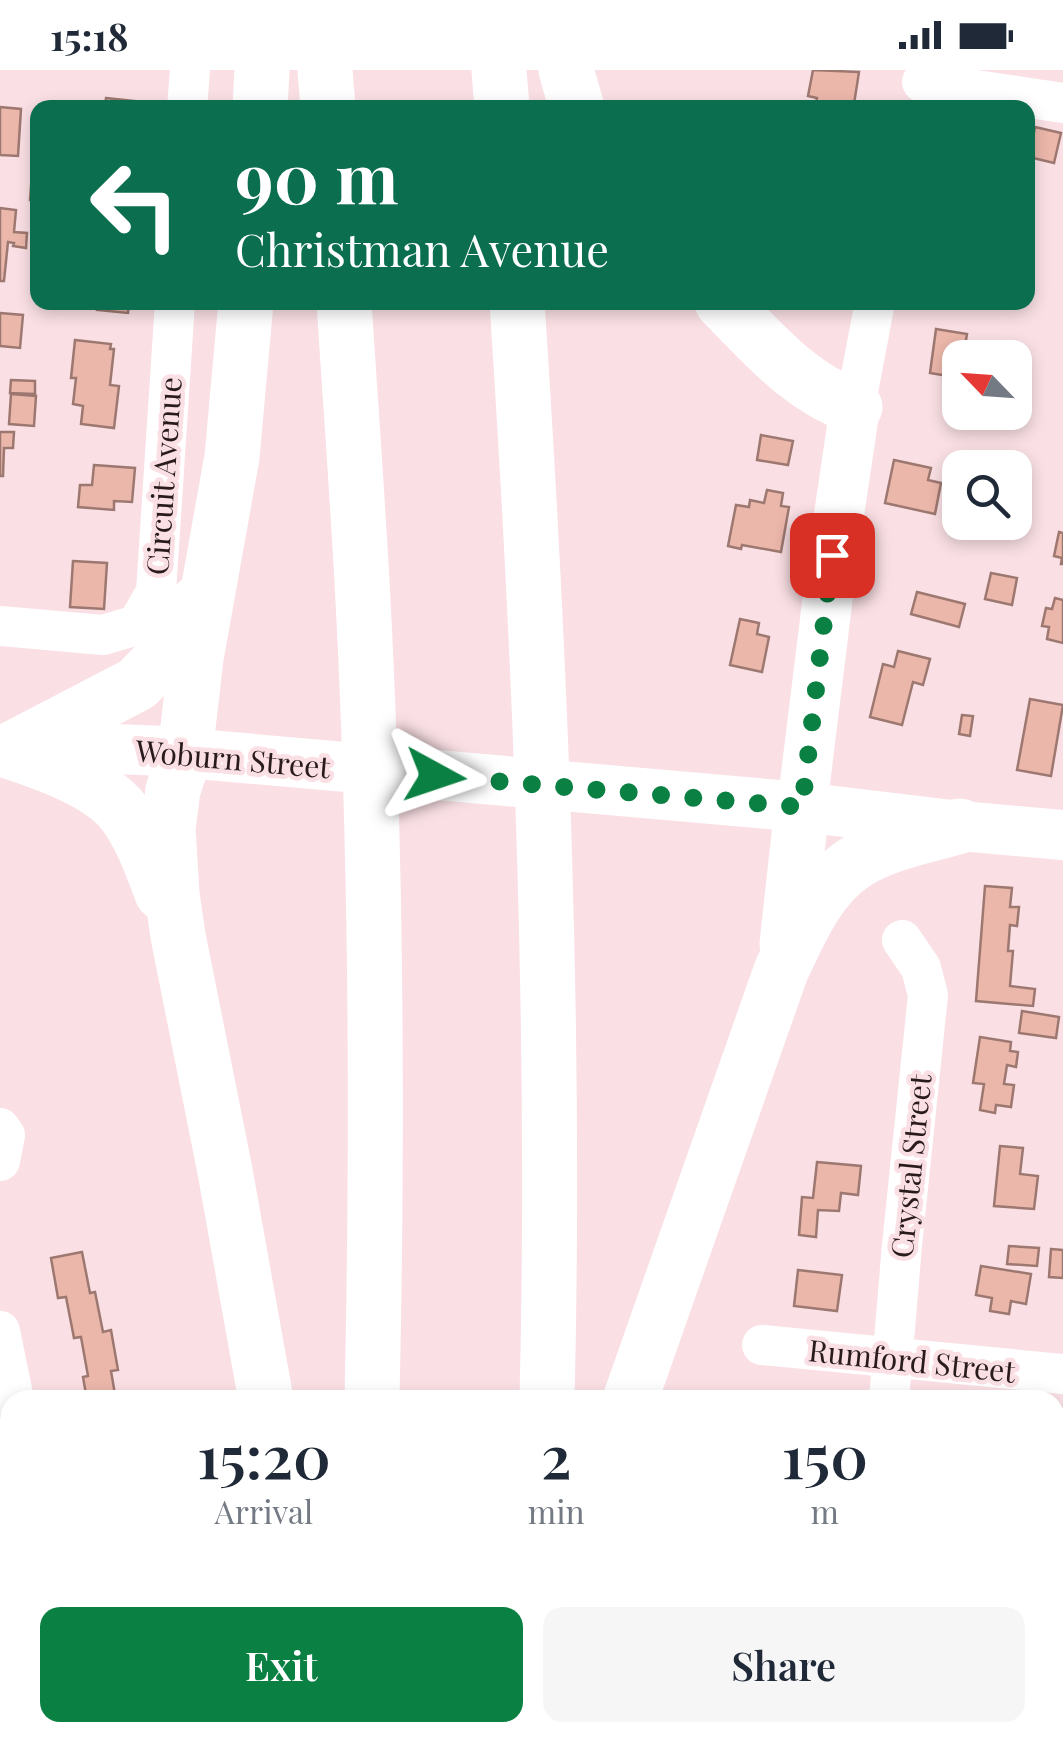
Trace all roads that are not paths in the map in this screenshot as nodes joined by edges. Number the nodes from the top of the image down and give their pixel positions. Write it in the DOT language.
graph roads {
  1 [pos="189,70"];
  2 [pos="262,70"];
  3 [pos="324,70"];
  4 [pos="499,70"];
  5 [pos="566,70"];
  6 [pos="920,86"];
  7 [pos="187,100"];
  8 [pos="260,100"];
  9 [pos="327,100"];
  10 [pos="501,100"];
  11 [pos="575,100"];
  12 [pos="1063,103"];
  13 [pos="174,310"];
  14 [pos="245,310"];
  15 [pos="345,310"];
  16 [pos="518,310"];
  17 [pos="730,310"];
  18 [pos="873,310"];
  19 [pos="855,407"];
  20 [pos="214,555"];
  21 [pos="0,626"];
  22 [pos="4,751"];
  23 [pos="185,753"];
  24 [pos="802,807"];
  25 [pos="960,826"];
  26 [pos="1063,835"];
  27 [pos="178,936"];
  28 [pos="902,940"];
  29 [pos="782,971"];
  30 [pos="0,1128"];
  31 [pos="0,1161"];
  32 [pos="0,1331"];
  33 [pos="762,1344"];
  34 [pos="894,1358"];
  35 [pos="1063,1374"];
  36 [pos="12,1390"];
  37 [pos="264,1390"];
  38 [pos="372,1390"];
  39 [pos="546,1390"];
  40 [pos="634,1390"];
  41 [pos="890,1390"];
  1 -- 7 [label="street"];
  2 -- 8 [label="highway"];
  3 -- 9 [label="highway"];
  4 -- 10 [label="highway"];
  5 -- 11 [label="highway"];
  6 -- 12 [label="street"];
  13 -- 21 [label="street, Circuit Avenue"];
  14 -- 20 [label="highway"];
  15 -- 38 [label="highway"];
  16 -- 39 [label="highway"];
  17 -- 19 [label="highway"];
  18 -- 19 [label="street"];
  19 -- 24 [label="main road"];
  20 -- 22 [label="highway"];
  20 -- 23 [label="highway"];
  22 -- 23 [label="main road, Woburn Street"];
  22 -- 27 [label="highway"];
  23 -- 24 [label="main road, Woburn Street"];
  23 -- 27 [label="highway"];
  24 -- 25 [label="main road, Woburn Street"];
  24 -- 29 [label="highway"];
  25 -- 26 [label="main road, Woburn Street"];
  25 -- 29 [label="highway"];
  27 -- 37 [label="highway"];
  28 -- 34 [label="street, Crystal Street"];
  29 -- 40 [label="highway"];
  30 -- 31 [label="street"];
  32 -- 36 [label="street"];
  33 -- 34 [label="street, Rumford Street"];
  34 -- 35 [label="street, Rumford Street"];
  34 -- 41 [label="street, Crystal Street"];
}
